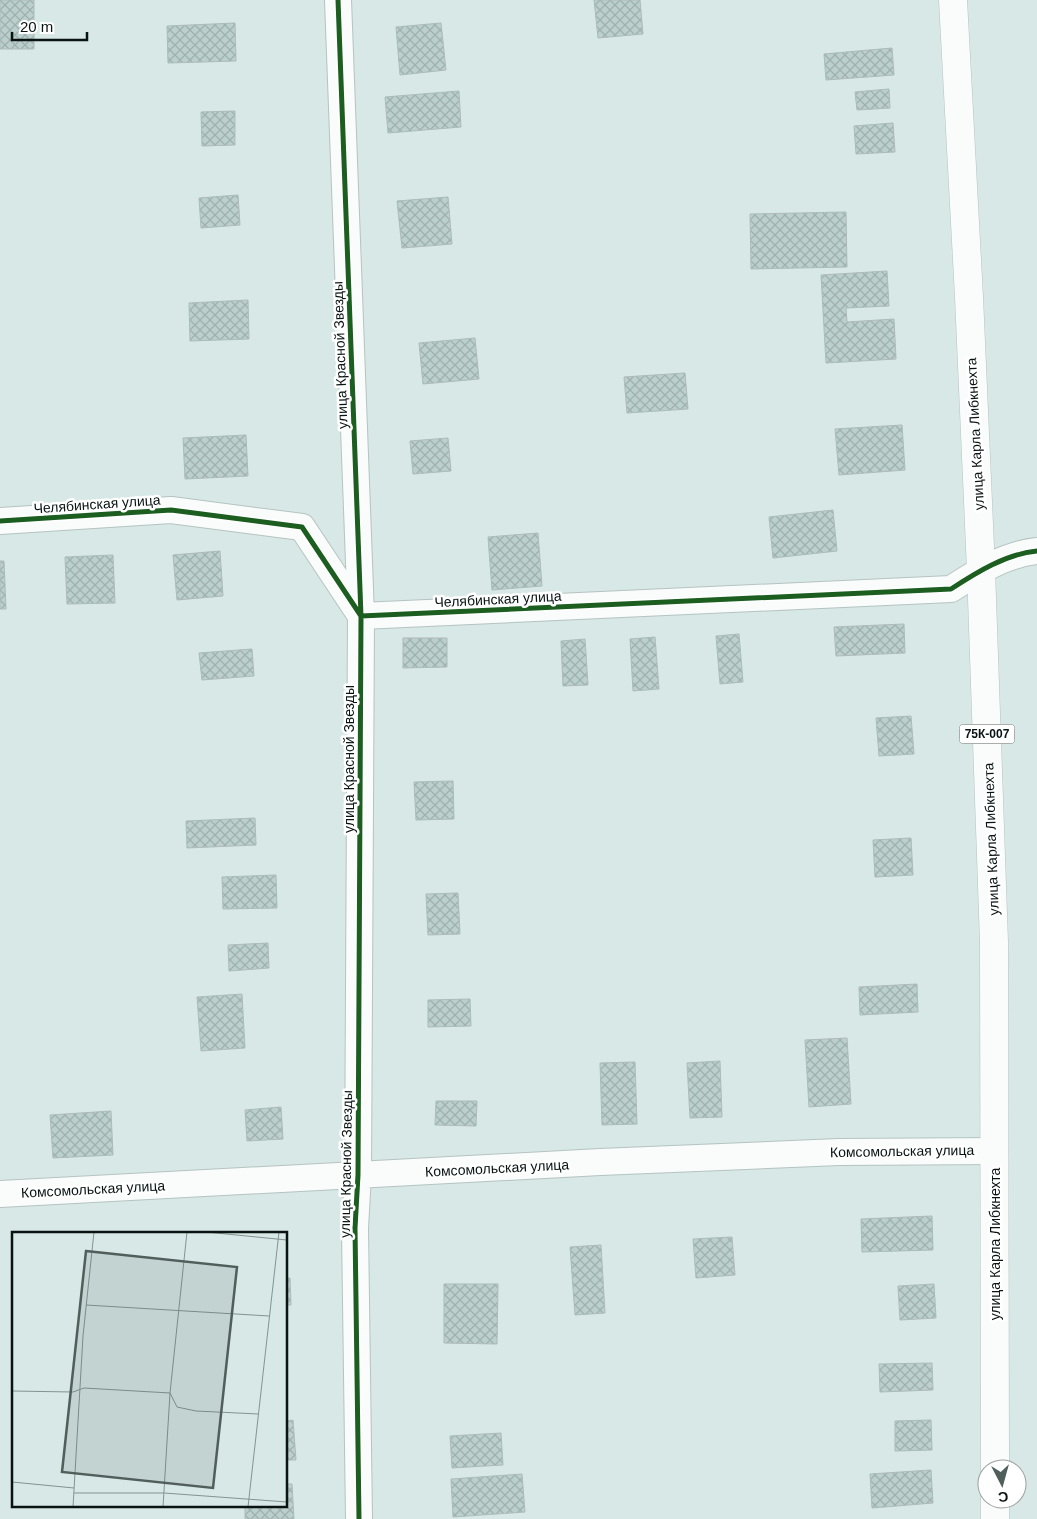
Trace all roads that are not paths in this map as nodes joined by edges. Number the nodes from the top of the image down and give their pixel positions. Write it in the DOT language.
graph roads {
  1 [pos="338,0"];
  2 [pos="954,0"];
  3 [pos="0,521"];
  4 [pos="1037,551"];
  5 [pos="982,570"];
  6 [pos="361,616"];
  7 [pos="995,1151"];
  8 [pos="358,1175"];
  9 [pos="0,1194"];
  10 [pos="995,1459"];
  11 [pos="359,1519"];
  1 -- 6 [label="street, улица Красной Звезды"];
  2 -- 5 [label="main road, улица Карла Либкнехта / 75К-007"];
  3 -- 6 [label="street, Челябинская улица"];
  4 -- 5 [label="street, Челябинская улица"];
  5 -- 6 [label="street, Челябинская улица"];
  5 -- 7 [label="main road, улица Карла Либкнехта / 75К-007"];
  6 -- 8 [label="street, улица Красной Звезды"];
  7 -- 8 [label="street, Комсомольская улица"];
  7 -- 10 [label="main road, улица Карла Либкнехта / 75К-007"];
  8 -- 9 [label="street, Комсомольская улица"];
  8 -- 11 [label="street, улица Красной Звезды"];
}
